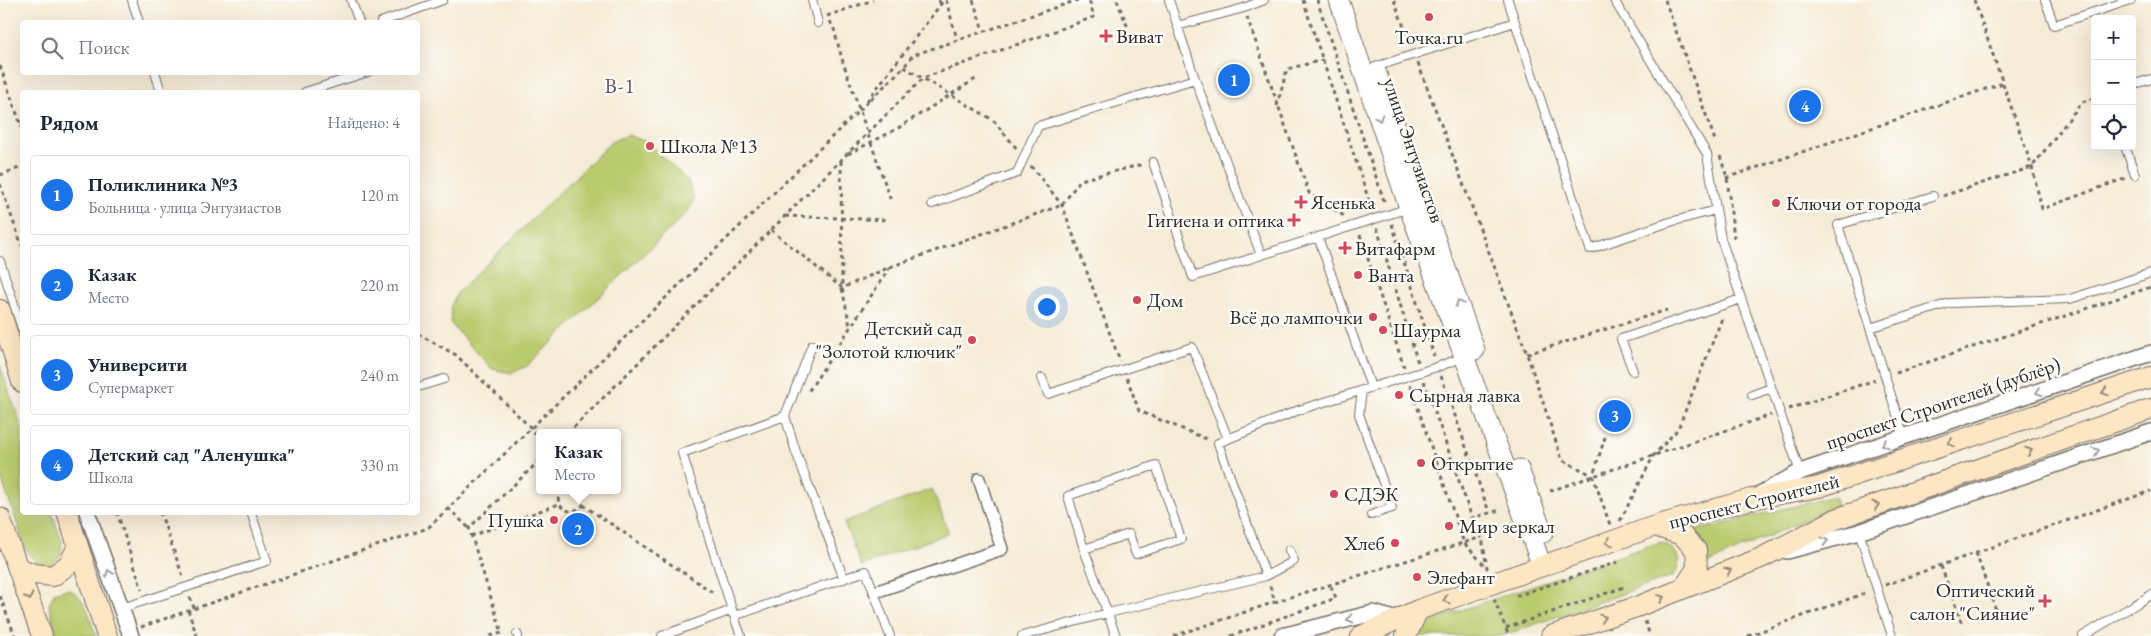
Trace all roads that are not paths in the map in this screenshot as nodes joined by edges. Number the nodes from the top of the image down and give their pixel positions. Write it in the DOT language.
graph roads {
  1 [pos="132,0"];
  2 [pos="352,0"];
  3 [pos="441,0"];
  4 [pos="812,0"];
  5 [pos="1169,0"];
  6 [pos="1264,0"];
  7 [pos="1339,0"];
  8 [pos="1352,0"];
  9 [pos="1508,0"];
  10 [pos="1614,0"];
  11 [pos="2045,0"];
  12 [pos="2130,0"];
  13 [pos="138,20"];
  14 [pos="359,20"];
  15 [pos="386,20"];
  16 [pos="1515,22"];
  17 [pos="818,23"];
  18 [pos="1177,26"];
  19 [pos="1375,67"];
  20 [pos="156,75"];
  21 [pos="359,75"];
  22 [pos="1195,79"];
  23 [pos="2151,79"];
  24 [pos="2136,84"];
  25 [pos="161,90"];
  26 [pos="311,90"];
  27 [pos="2126,150"];
  28 [pos="1153,162"];
  29 [pos="2135,175"];
  30 [pos="1933,196"];
  31 [pos="932,204"];
  32 [pos="1409,208"];
  33 [pos="1716,210"];
  34 [pos="1318,237"];
  35 [pos="1261,255"];
  36 [pos="0,261"];
  37 [pos="2151,273"];
  38 [pos="1741,299"];
  39 [pos="0,310"];
  40 [pos="20,323"];
  41 [pos="1870,328"];
  42 [pos="812,345"];
  43 [pos="2151,353"];
  44 [pos="1464,357"];
  45 [pos="1633,371"];
  46 [pos="20,375"];
  47 [pos="2151,377"];
  48 [pos="1042,378"];
  49 [pos="444,379"];
  50 [pos="420,386"];
  51 [pos="1371,387"];
  52 [pos="1771,388"];
  53 [pos="1362,390"];
  54 [pos="1752,395"];
  55 [pos="2151,409"];
  56 [pos="785,416"];
  57 [pos="2151,432"];
  58 [pos="1904,437"];
  59 [pos="1228,439"];
  60 [pos="1800,472"];
  61 [pos="979,479"];
  62 [pos="1751,499"];
  63 [pos="68,515"];
  64 [pos="88,515"];
  65 [pos="252,515"];
  66 [pos="1371,515"];
  67 [pos="0,518"];
  68 [pos="1655,526"];
  69 [pos="1859,532"];
  70 [pos="78,546"];
  71 [pos="1084,549"];
  72 [pos="1289,550"];
  73 [pos="1761,558"];
  74 [pos="1547,564"];
  75 [pos="19,568"];
  76 [pos="1266,576"];
  77 [pos="844,579"];
  78 [pos="1683,589"];
  79 [pos="875,592"];
  80 [pos="2151,595"];
  81 [pos="122,608"];
  82 [pos="733,613"];
  83 [pos="1108,613"];
  84 [pos="686,628"];
  85 [pos="1402,628"];
  86 [pos="130,633"];
  87 [pos="1570,633"];
  88 [pos="42,636"];
  89 [pos="107,636"];
  90 [pos="662,636"];
  91 [pos="689,636"];
  92 [pos="741,636"];
  93 [pos="890,636"];
  94 [pos="1022,636"];
  95 [pos="1116,636"];
  96 [pos="1282,636"];
  97 [pos="1361,636"];
  98 [pos="1892,636"];
  99 [pos="2083,636"];
  1 -- 13 [label="lane"];
  2 -- 14 [label="lane"];
  3 -- 15 [label="lane"];
  4 -- 17 [label="lane"];
  5 -- 18 [label="lane"];
  6 -- 18 [label="lane"];
  7 -- 32 [label="street, улица Энтузиастов, one-way"];
  8 -- 19 [label="street"];
  9 -- 16 [label="lane"];
  10 -- 33 [label="lane"];
  11 -- 12 [label="lane"];
  16 -- 19 [label="lane"];
  16 -- 33 [label="lane"];
  18 -- 22 [label="lane"];
  74 -- 19 [label="street, one-way"];
  20 -- 25 [label="lane"];
  21 -- 26 [label="lane"];
  22 -- 31 [label="lane"];
  22 -- 35 [label="lane"];
  23 -- 24 [label="lane"];
  27 -- 29 [label="lane"];
  28 -- 35 [label="lane"];
  30 -- 41 [label="lane"];
  32 -- 34 [label="lane"];
  32 -- 44 [label="street, улица Энтузиастов"];
  33 -- 38 [label="lane"];
  34 -- 35 [label="lane"];
  34 -- 51 [label="lane"];
  36 -- 40 [label="lane"];
  37 -- 41 [label="lane"];
  38 -- 45 [label="lane"];
  38 -- 52 [label="lane"];
  39 -- 46 [label="main road"];
  41 -- 58 [label="lane"];
  42 -- 56 [label="lane"];
  43 -- 58 [label="street, проспект Строителей (дублёр), one-way"];
  44 -- 51 [label="lane"];
  44 -- 74 [label="street, улица Энтузиастов"];
  47 -- 62 [label="main road, проспект Строителей, one-way"];
  48 -- 59 [label="lane"];
  49 -- 50 [label="lane"];
  51 -- 53 [label="lane"];
  52 -- 54 [label="lane"];
  52 -- 60 [label="lane"];
  53 -- 59 [label="lane"];
  53 -- 66 [label="lane"];
  73 -- 55 [label="main road, проспект Строителей, one-way"];
  56 -- 77 [label="lane"];
  56 -- 82 [label="lane"];
  69 -- 57 [label="street, one-way"];
  58 -- 60 [label="street, проспект Строителей (дублёр), one-way"];
  59 -- 76 [label="lane"];
  60 -- 62 [label="street, проспект Строителей (дублёр)"];
  61 -- 79 [label="street"];
  62 -- 68 [label="main road, проспект Строителей"];
  63 -- 70 [label="main road"];
  81 -- 64 [label="street, one-way"];
  65 -- 81 [label="lane"];
  67 -- 75 [label="main road"];
  68 -- 74 [label="main road, проспект Строителей, one-way"];
  68 -- 78 [label="main road"];
  73 -- 69 [label="street, one-way"];
  69 -- 98 [label="lane"];
  70 -- 75 [label="main road"];
  70 -- 89 [label="main road"];
  71 -- 71 [label="lane"];
  71 -- 83 [label="lane"];
  72 -- 76 [label="lane"];
  78 -- 73 [label="main road, проспект Строителей, one-way"];
  74 -- 85 [label="main road, проспект Строителей, one-way"];
  75 -- 88 [label="main road, one-way"];
  76 -- 83 [label="lane"];
  77 -- 79 [label="lane"];
  77 -- 82 [label="lane"];
  87 -- 78 [label="main road, проспект Строителей, one-way"];
  79 -- 93 [label="lane"];
  80 -- 99 [label="lane"];
  81 -- 86 [label="street"];
  82 -- 84 [label="lane"];
  82 -- 92 [label="lane"];
  83 -- 94 [label="lane"];
  83 -- 95 [label="lane"];
  84 -- 90 [label="lane"];
  84 -- 91 [label="lane"];
  85 -- 96 [label="street, one-way"];
  85 -- 97 [label="main road"];
}
